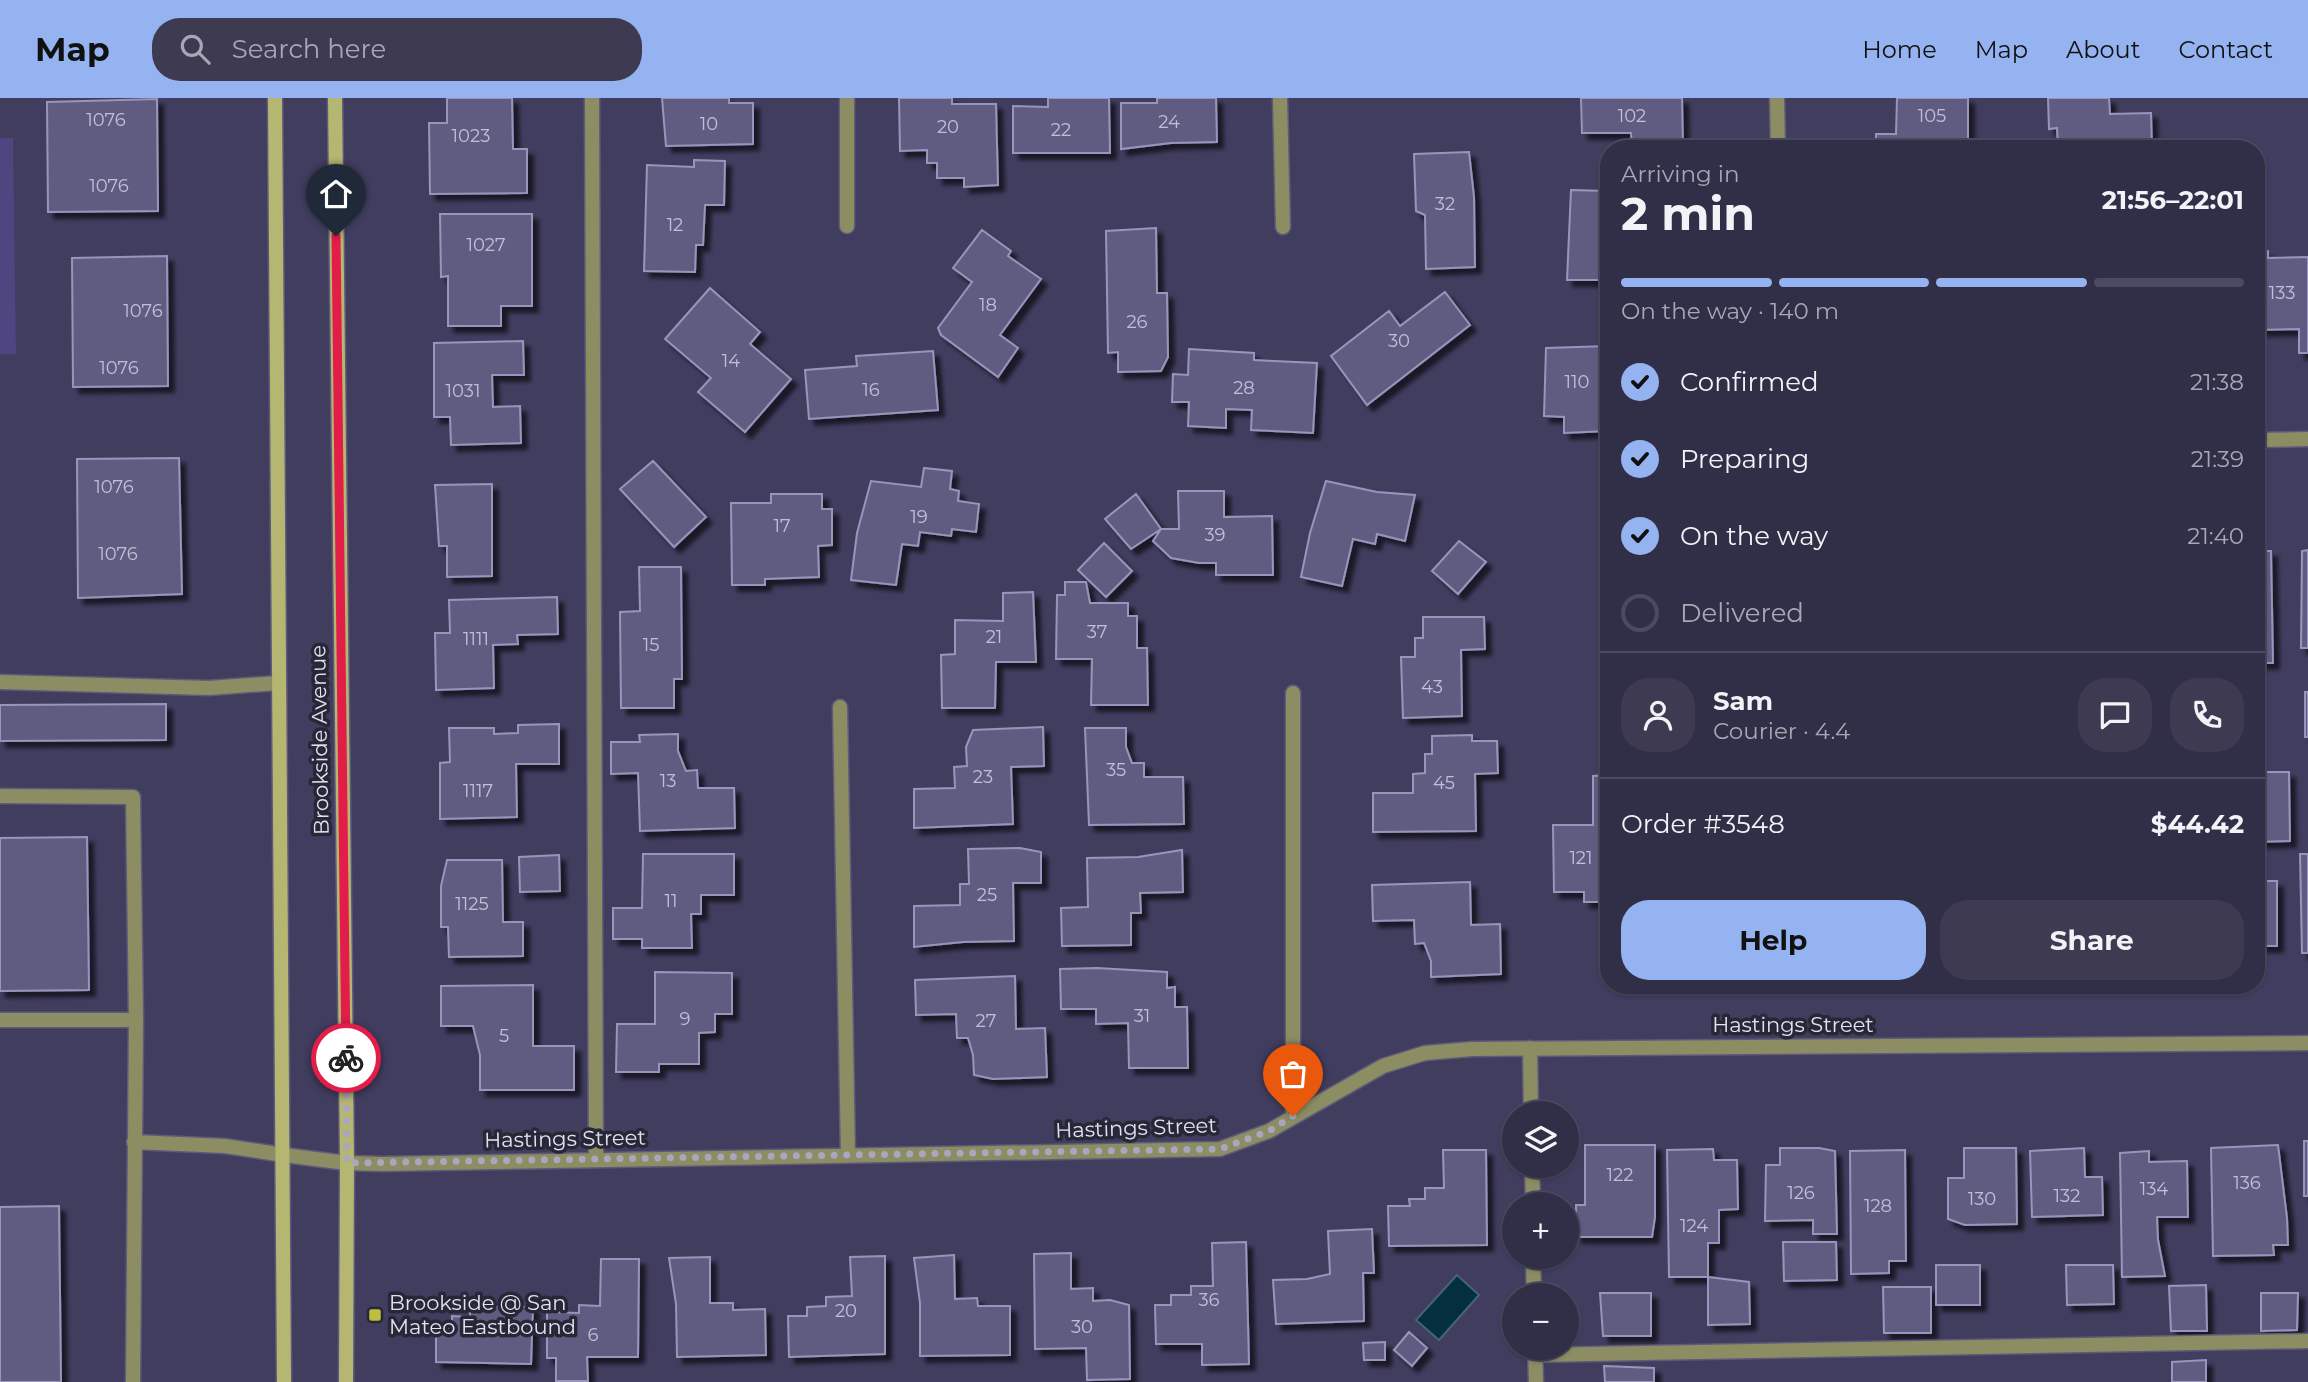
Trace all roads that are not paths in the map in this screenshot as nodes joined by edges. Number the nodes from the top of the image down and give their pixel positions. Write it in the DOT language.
graph roads {
  1 [pos="275,98"];
  2 [pos="335,98"];
  3 [pos="592,98"];
  4 [pos="847,98"];
  5 [pos="1280,98"];
  6 [pos="1777,98"];
  7 [pos="1778,140"];
  8 [pos="846,226"];
  9 [pos="1283,227"];
  10 [pos="2308,439"];
  11 [pos="2265,440"];
  12 [pos="0,682"];
  13 [pos="278,682"];
  14 [pos="1293,693"];
  15 [pos="840,707"];
  16 [pos="0,796"];
  17 [pos="0,1020"];
  18 [pos="135,1020"];
  19 [pos="2308,1043"];
  20 [pos="1530,1048"];
  21 [pos="1531,1101"];
  22 [pos="1293,1116"];
  23 [pos="134,1142"];
  24 [pos="284,1155"];
  25 [pos="848,1155"];
  26 [pos="596,1159"];
  27 [pos="347,1163"];
  28 [pos="2308,1341"];
  29 [pos="1579,1350"];
  30 [pos="1535,1360"];
  31 [pos="133,1382"];
  32 [pos="284,1382"];
  33 [pos="346,1382"];
  34 [pos="1536,1382"];
  1 -- 13 [label="main road, Brookside Avenue"];
  2 -- 27 [label="main road, Brookside Avenue"];
  3 -- 26 [label="street"];
  4 -- 8 [label="street"];
  5 -- 9 [label="street"];
  6 -- 7 [label="street"];
  10 -- 11 [label="street"];
  12 -- 13 [label="street"];
  13 -- 24 [label="main road, Brookside Avenue"];
  14 -- 22 [label="street"];
  15 -- 25 [label="street"];
  16 -- 18 [label="street"];
  17 -- 18 [label="street"];
  18 -- 23 [label="street"];
  19 -- 20 [label="street, Hastings Street"];
  20 -- 21 [label="street"];
  20 -- 22 [label="street, Hastings Street"];
  22 -- 25 [label="street, Hastings Street"];
  23 -- 24 [label="street, Hastings Street"];
  23 -- 31 [label="street"];
  24 -- 27 [label="street, Hastings Street"];
  24 -- 32 [label="main road, Brookside Avenue"];
  25 -- 26 [label="street, Hastings Street"];
  26 -- 27 [label="street, Hastings Street"];
  27 -- 33 [label="main road, Brookside Avenue"];
  28 -- 29 [label="street"];
  30 -- 34 [label="street"];
}
